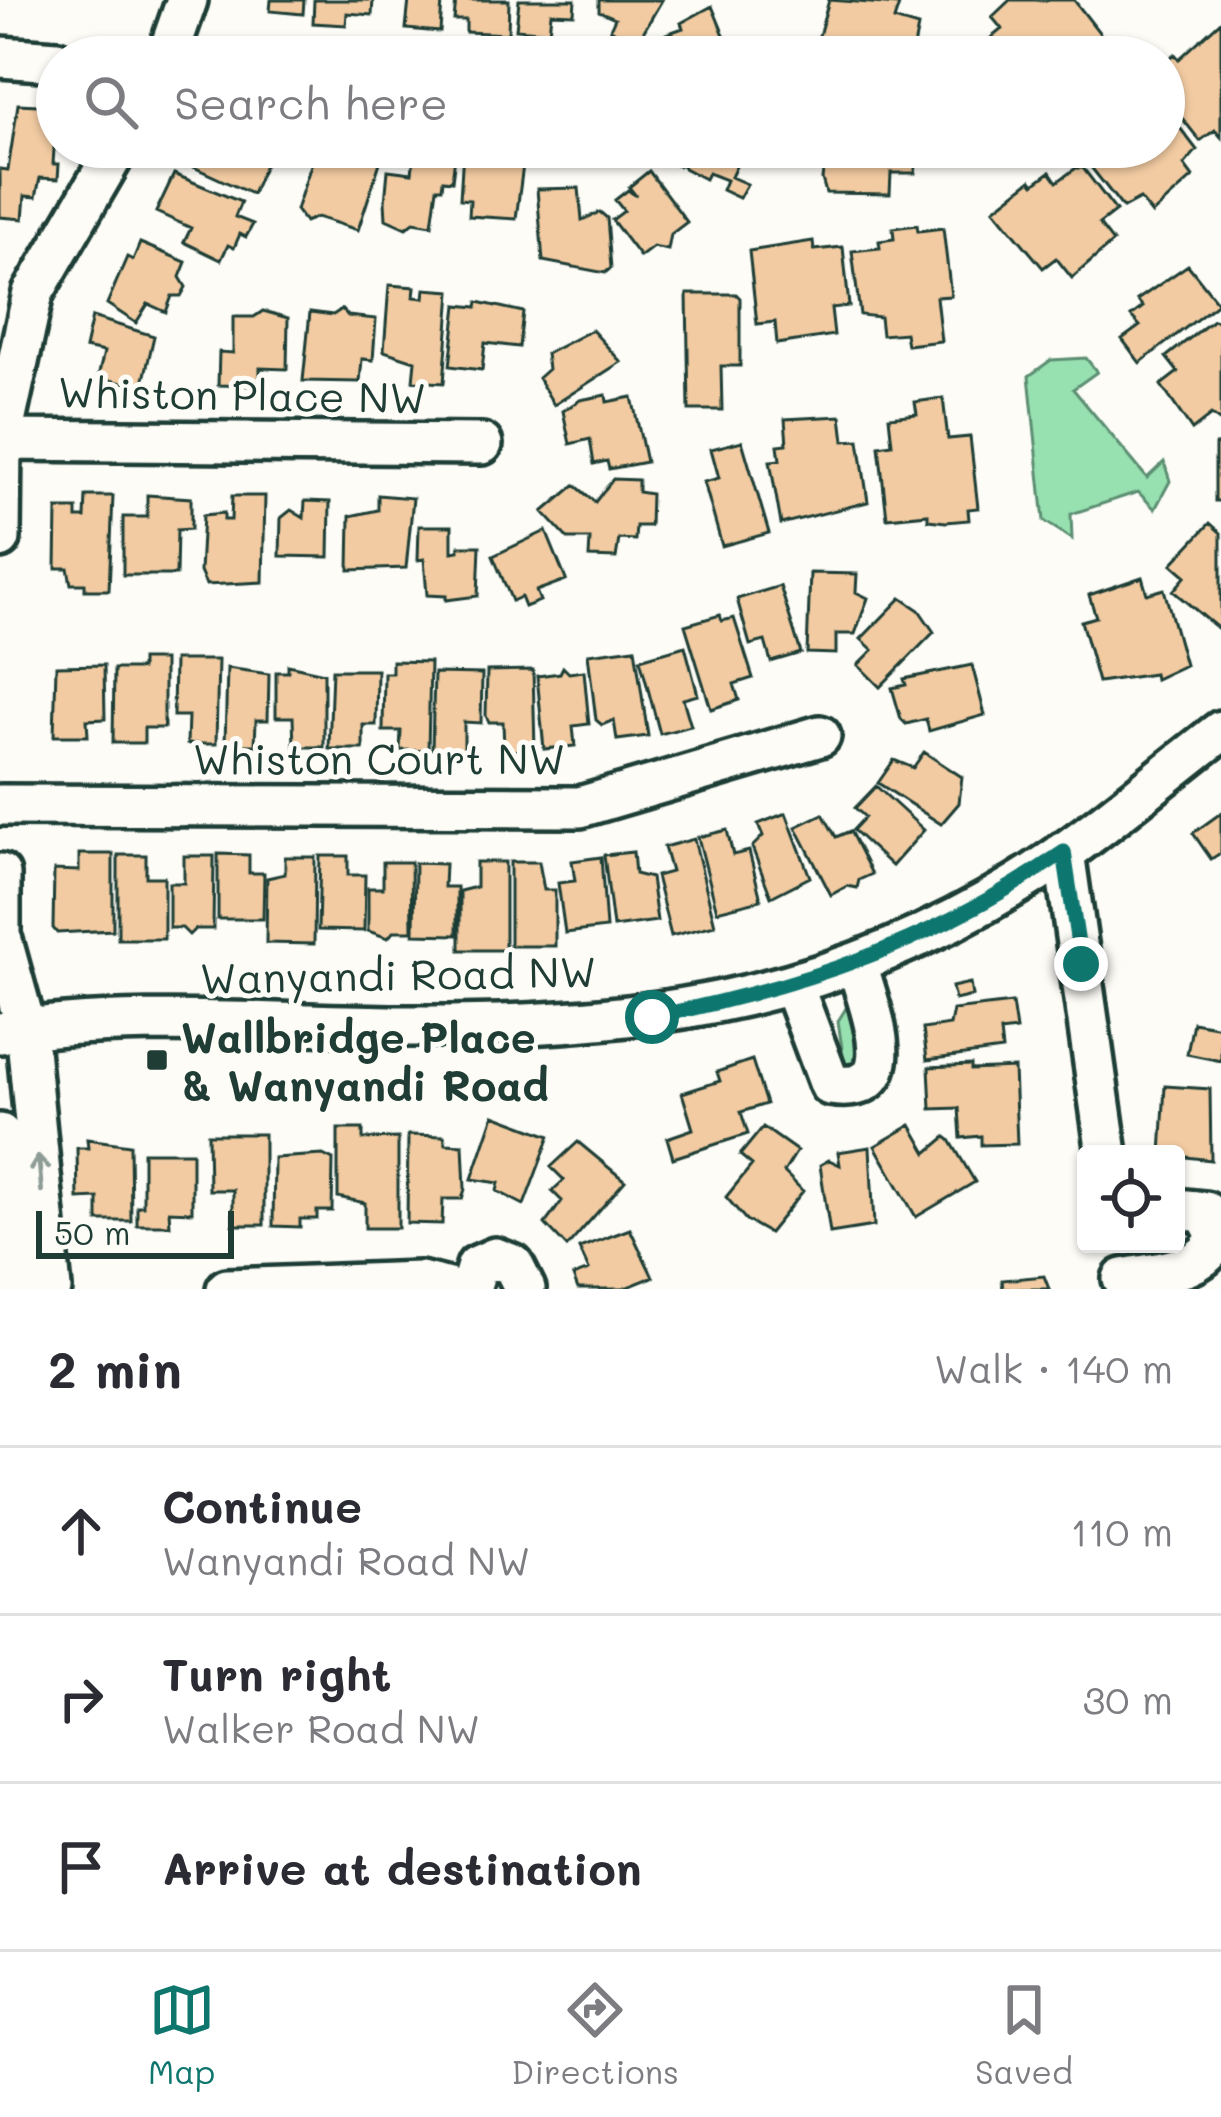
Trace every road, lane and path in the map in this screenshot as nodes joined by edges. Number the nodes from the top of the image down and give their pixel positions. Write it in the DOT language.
graph roads {
  1 [pos="187,0"];
  2 [pos="174,36"];
  3 [pos="0,56"];
  4 [pos="36,60"];
  5 [pos="106,168"];
  6 [pos="0,440"];
  7 [pos="482,444"];
  8 [pos="0,538"];
  9 [pos="1221,731"];
  10 [pos="820,736"];
  11 [pos="0,806"];
  12 [pos="1064,852"];
  13 [pos="0,874"];
  14 [pos="1,947"];
  15 [pos="857,963"];
  16 [pos="793,986"];
  17 [pos="13,1031"];
  18 [pos="0,1134"];
  19 [pos="1106,1145"];
  20 [pos="1185,1210"];
  21 [pos="1122,1271"];
  22 [pos="21,1289"];
  23 [pos="51,1289"];
  24 [pos="227,1289"];
  25 [pos="448,1289"];
  26 [pos="470,1289"];
  27 [pos="525,1289"];
  1 -- 2 [label="street"];
  3 -- 4 [label="street"];
  5 -- 6 [label="street"];
  6 -- 7 [label="street, Whiston Place NW"];
  6 -- 8 [label="street"];
  9 -- 12 [label="street, Wanyandi Road NW"];
  10 -- 11 [label="street, Whiston Court NW"];
  12 -- 15 [label="street, Wanyandi Road NW"];
  12 -- 19 [label="street"];
  13 -- 14 [label="street"];
  14 -- 17 [label="street"];
  15 -- 16 [label="street, Wanyandi Road NW"];
  15 -- 16 [label="street"];
  16 -- 17 [label="street, Wanyandi Road NW"];
  23 -- 17 [label="street, one-way"];
  18 -- 22 [label="street"];
  20 -- 21 [label="street"];
  24 -- 25 [label="street"];
  26 -- 27 [label="street"];
}
